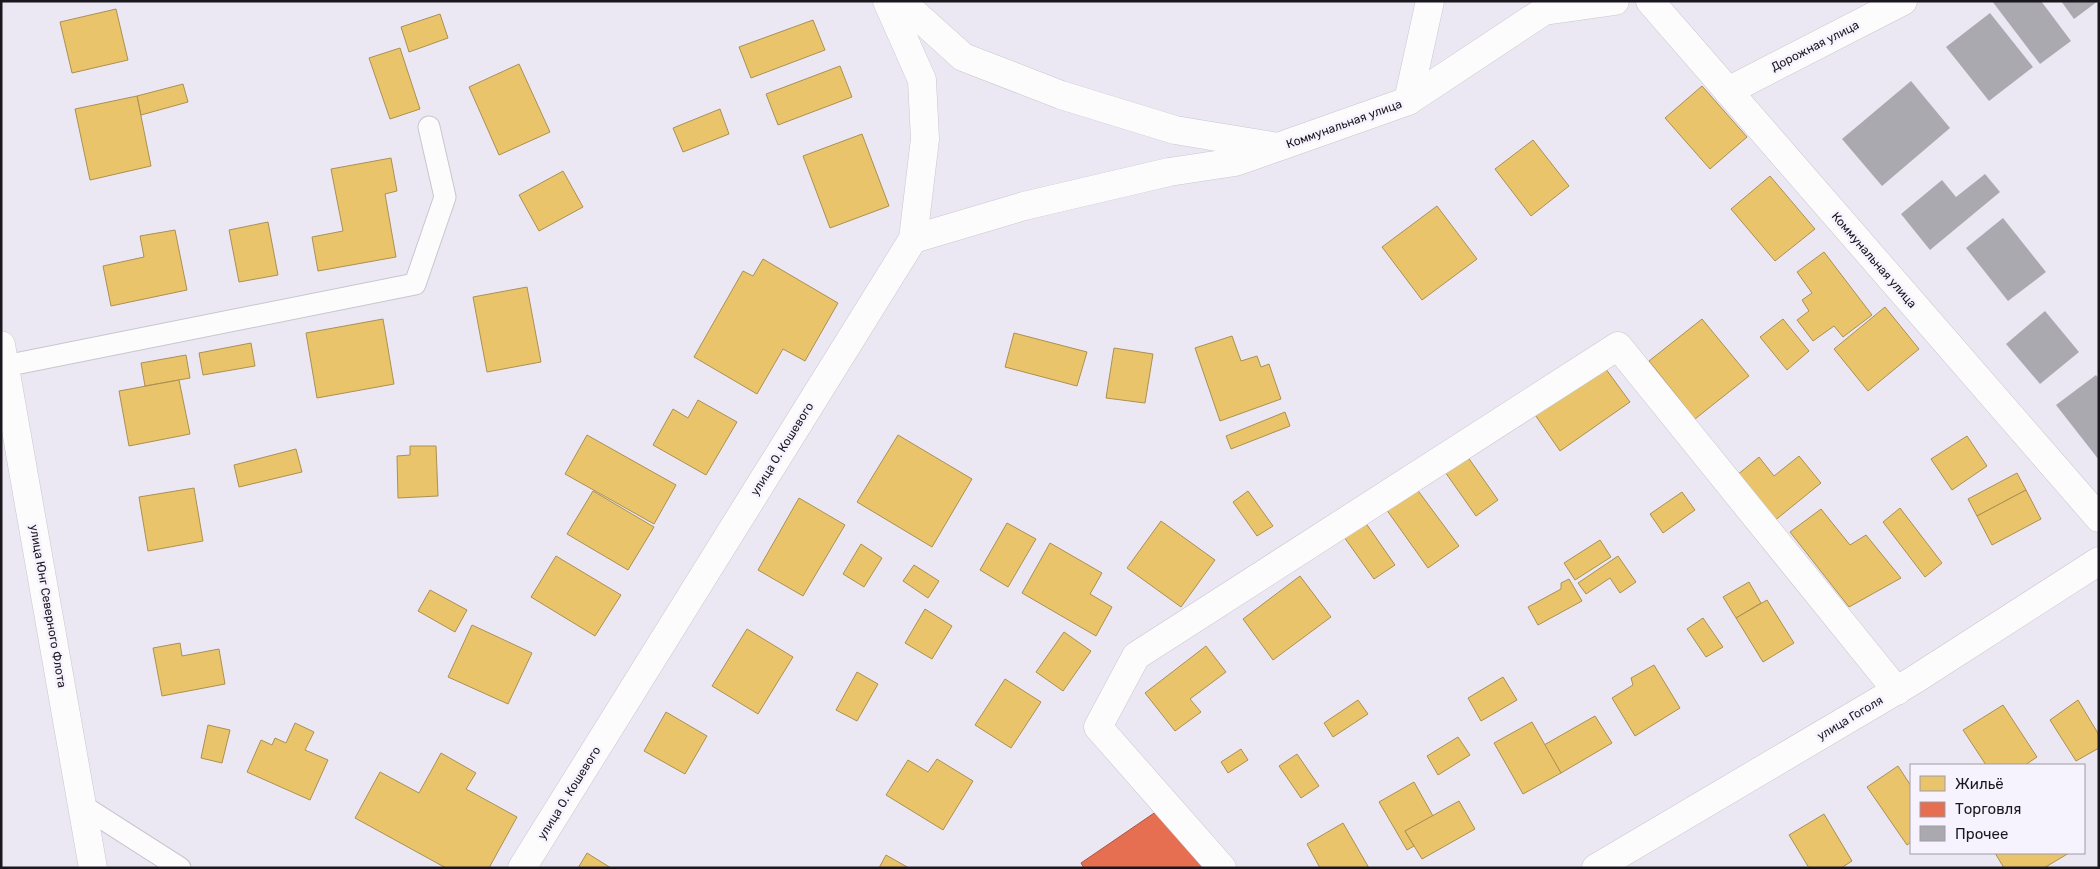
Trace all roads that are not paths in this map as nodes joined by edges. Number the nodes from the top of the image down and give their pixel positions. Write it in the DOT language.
graph roads {
  1 [pos="887,1"];
  2 [pos="902,1"];
  3 [pos="1430,1"];
  4 [pos="1615,1"];
  5 [pos="1650,1"];
  6 [pos="1903,1"];
  7 [pos="1728,91"];
  8 [pos="1408,101"];
  9 [pos="429,127"];
  10 [pos="1278,147"];
  11 [pos="913,239"];
  12 [pos="3,356"];
  13 [pos="2099,518"];
  14 [pos="2099,560"];
  15 [pos="1896,691"];
  16 [pos="83,806"];
  17 [pos="93,868"];
  18 [pos="180,868"];
  19 [pos="522,868"];
  20 [pos="1222,868"];
  21 [pos="1596,868"];
  1 -- 11 [label="street, улица О. Кошевого"];
  2 -- 10 [label="street, Коммунальная улица"];
  3 -- 8 [label="street"];
  4 -- 8 [label="street, Коммунальная улица"];
  5 -- 7 [label="street, Коммунальная улица"];
  6 -- 7 [label="street, Дорожная улица"];
  7 -- 13 [label="street, Коммунальная улица"];
  8 -- 10 [label="street, Коммунальная улица"];
  9 -- 12 [label="lane"];
  10 -- 11 [label="street"];
  11 -- 19 [label="street, улица О. Кошевого"];
  12 -- 16 [label="street, улица Юнг Северного Флота"];
  14 -- 15 [label="street, улица Гоголя"];
  15 -- 20 [label="street"];
  15 -- 21 [label="street, улица Гоголя"];
  16 -- 17 [label="street, улица Юнг Северного Флота"];
  16 -- 18 [label="lane"];
}
